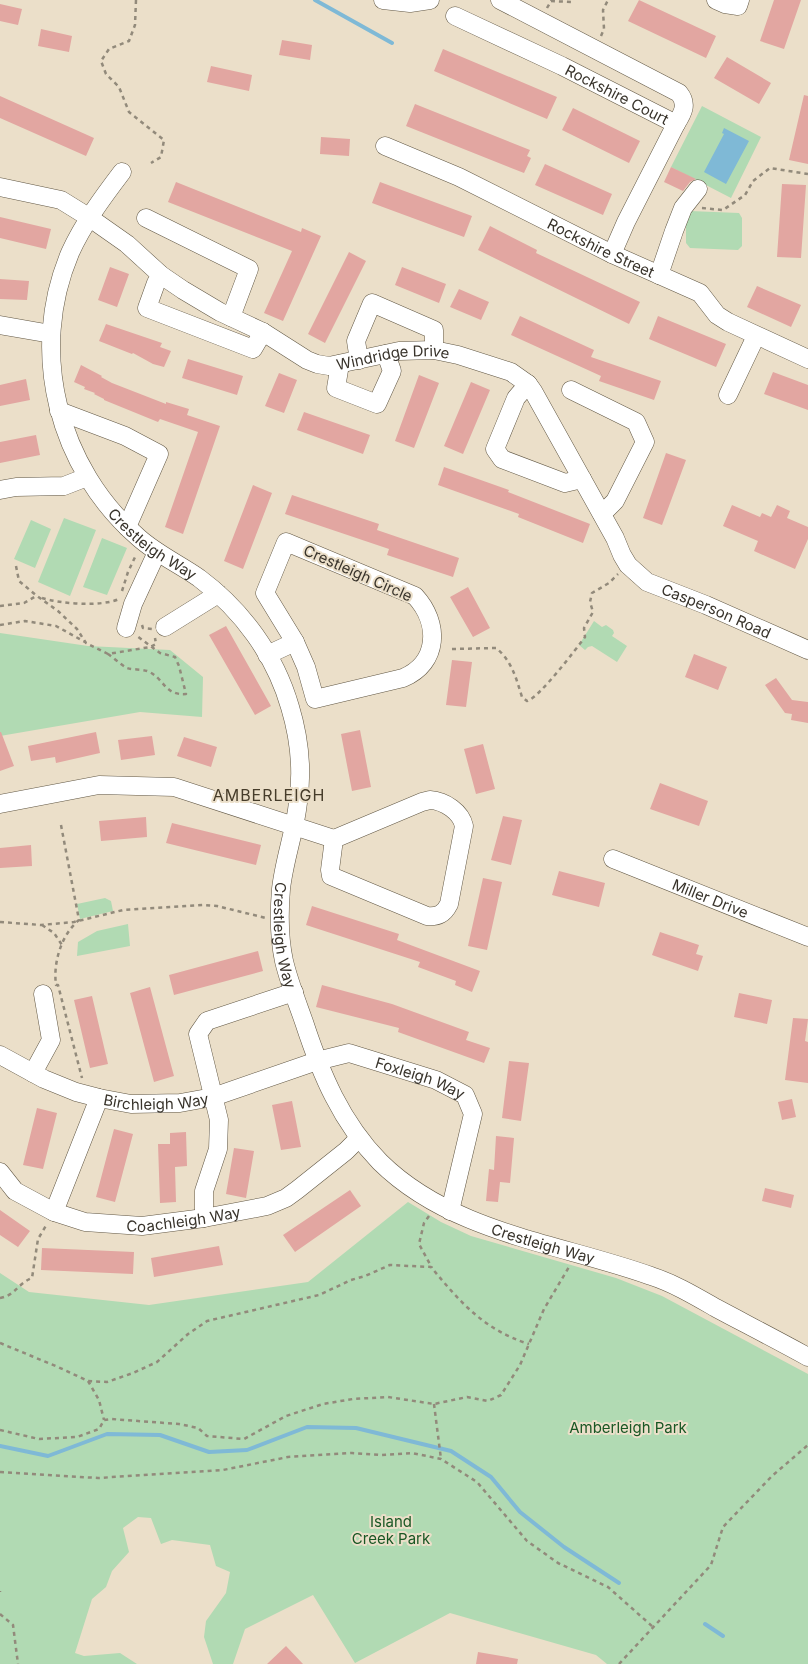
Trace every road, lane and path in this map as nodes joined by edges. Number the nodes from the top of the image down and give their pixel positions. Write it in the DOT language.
graph roads {
  1 [pos="136,0"];
  2 [pos="383,0"];
  3 [pos="430,0"];
  4 [pos="500,0"];
  5 [pos="573,0"];
  6 [pos="608,0"];
  7 [pos="716,0"];
  8 [pos="740,0"];
  9 [pos="548,6"];
  10 [pos="455,16"];
  11 [pos="602,33"];
  12 [pos="676,124"];
  13 [pos="385,146"];
  14 [pos="151,163"];
  15 [pos="122,172"];
  16 [pos="808,174"];
  17 [pos="0,188"];
  18 [pos="698,189"];
  19 [pos="683,208"];
  20 [pos="90,218"];
  21 [pos="146,218"];
  22 [pos="612,254"];
  23 [pos="161,274"];
  24 [pos="659,275"];
  25 [pos="231,317"];
  26 [pos="0,326"];
  27 [pos="264,332"];
  28 [pos="51,334"];
  29 [pos="756,336"];
  30 [pos="434,350"];
  31 [pos="386,354"];
  32 [pos="808,359"];
  33 [pos="359,360"];
  34 [pos="340,364"];
  35 [pos="528,384"];
  36 [pos="571,390"];
  37 [pos="728,395"];
  38 [pos="59,411"];
  39 [pos="87,477"];
  40 [pos="582,479"];
  41 [pos="0,490"];
  42 [pos="602,514"];
  43 [pos="127,527"];
  44 [pos="138,552"];
  45 [pos="157,552"];
  46 [pos="628,565"];
  47 [pos="16,566"];
  48 [pos="218,594"];
  49 [pos="36,596"];
  50 [pos="0,606"];
  51 [pos="0,625"];
  52 [pos="133,626"];
  53 [pos="165,627"];
  54 [pos="295,642"];
  55 [pos="86,643"];
  56 [pos="150,647"];
  57 [pos="452,649"];
  58 [pos="808,650"];
  59 [pos="108,654"];
  60 [pos="267,655"];
  61 [pos="0,804"];
  62 [pos="61,825"];
  63 [pos="294,827"];
  64 [pos="334,839"];
  65 [pos="613,859"];
  66 [pos="268,919"];
  67 [pos="79,920"];
  68 [pos="0,922"];
  69 [pos="41,925"];
  70 [pos="808,936"];
  71 [pos="62,945"];
  72 [pos="294,992"];
  73 [pos="42,994"];
  74 [pos="0,1055"];
  75 [pos="317,1062"];
  76 [pos="33,1073"];
  77 [pos="82,1082"];
  78 [pos="213,1097"];
  79 [pos="99,1098"];
  80 [pos="359,1138"];
  81 [pos="0,1172"];
  82 [pos="450,1211"];
  83 [pos="54,1212"];
  84 [pos="432,1212"];
  85 [pos="204,1218"];
  86 [pos="578,1253"];
  87 [pos="433,1269"];
  88 [pos="0,1298"];
  89 [pos="0,1343"];
  90 [pos="528,1344"];
  91 [pos="808,1356"];
  92 [pos="88,1381"];
  93 [pos="434,1404"];
  94 [pos="104,1420"];
  95 [pos="0,1430"];
  96 [pos="808,1445"];
  97 [pos="441,1459"];
  98 [pos="0,1472"];
  99 [pos="0,1614"];
  100 [pos="653,1627"];
  101 [pos="18,1664"];
  102 [pos="619,1664"];
  1 -- 14 [label="path"];
  2 -- 3 [label="street"];
  4 -- 12 [label="street"];
  5 -- 9 [label="path"];
  6 -- 11 [label="path"];
  7 -- 8 [label="street"];
  10 -- 12 [label="street, Rockshire Court"];
  12 -- 22 [label="street, Rockshire Court"];
  13 -- 22 [label="street, Rockshire Street"];
  15 -- 20 [label="street, Crestleigh Way"];
  16 -- 19 [label="path"];
  17 -- 20 [label="street, Windridge Drive"];
  18 -- 19 [label="street"];
  19 -- 24 [label="street"];
  20 -- 23 [label="street, Windridge Drive"];
  20 -- 28 [label="street, Crestleigh Way"];
  21 -- 25 [label="street"];
  22 -- 24 [label="street, Rockshire Street"];
  23 -- 25 [label="street, Windridge Drive"];
  23 -- 27 [label="street"];
  24 -- 29 [label="street, Rockshire Street"];
  25 -- 27 [label="street, Windridge Drive"];
  26 -- 28 [label="street"];
  27 -- 34 [label="street, Windridge Drive"];
  28 -- 38 [label="street, Crestleigh Way"];
  29 -- 32 [label="street, Rockshire Street"];
  29 -- 37 [label="street"];
  30 -- 31 [label="street, Windridge Drive"];
  30 -- 33 [label="street"];
  30 -- 35 [label="street, Windridge Drive"];
  31 -- 33 [label="street, Windridge Drive"];
  31 -- 34 [label="street"];
  33 -- 34 [label="street, Windridge Drive"];
  35 -- 40 [label="street, Windridge Drive"];
  35 -- 40 [label="street"];
  36 -- 42 [label="street"];
  38 -- 39 [label="street, Crestleigh Way"];
  38 -- 43 [label="street"];
  39 -- 41 [label="street"];
  39 -- 43 [label="street, Crestleigh Way"];
  40 -- 42 [label="street, Windridge Drive"];
  42 -- 46 [label="street, Windridge Drive"];
  43 -- 45 [label="street, Crestleigh Way"];
  44 -- 49 [label="path"];
  45 -- 48 [label="street, Crestleigh Way"];
  45 -- 52 [label="street"];
  46 -- 57 [label="path"];
  46 -- 58 [label="street, Casperson Road"];
  47 -- 49 [label="path"];
  48 -- 53 [label="street"];
  48 -- 60 [label="street, Crestleigh Way"];
  49 -- 50 [label="path"];
  49 -- 55 [label="path"];
  51 -- 55 [label="path"];
  52 -- 56 [label="path"];
  52 -- 56 [label="path"];
  54 -- 54 [label="street, Crestleigh Circle"];
  54 -- 60 [label="street"];
  55 -- 59 [label="path"];
  56 -- 59 [label="path"];
  56 -- 59 [label="path"];
  60 -- 63 [label="street, Crestleigh Way"];
  61 -- 63 [label="street"];
  62 -- 67 [label="path"];
  63 -- 64 [label="street"];
  63 -- 72 [label="street, Crestleigh Way"];
  64 -- 64 [label="street"];
  65 -- 70 [label="street, Miller Drive"];
  66 -- 67 [label="path"];
  67 -- 69 [label="path"];
  67 -- 71 [label="path"];
  68 -- 69 [label="path"];
  69 -- 71 [label="path"];
  71 -- 77 [label="path"];
  72 -- 75 [label="street, Crestleigh Way"];
  72 -- 78 [label="street"];
  73 -- 76 [label="street"];
  74 -- 76 [label="street, Birchleigh Way"];
  75 -- 78 [label="street, Birchleigh Way"];
  75 -- 80 [label="street, Crestleigh Way"];
  75 -- 82 [label="street, Foxleigh Way"];
  76 -- 79 [label="street, Birchleigh Way"];
  78 -- 79 [label="street, Birchleigh Way"];
  78 -- 85 [label="street"];
  79 -- 83 [label="street"];
  80 -- 82 [label="street, Crestleigh Way"];
  80 -- 85 [label="street, Coachleigh Way"];
  81 -- 83 [label="street, Coachleigh Way"];
  82 -- 86 [label="street, Crestleigh Way"];
  83 -- 85 [label="street, Coachleigh Way"];
  83 -- 88 [label="path"];
  84 -- 87 [label="path"];
  86 -- 90 [label="path"];
  86 -- 91 [label="street, Crestleigh Way"];
  87 -- 90 [label="path"];
  87 -- 92 [label="path"];
  89 -- 92 [label="path"];
  90 -- 93 [label="path"];
  92 -- 94 [label="path"];
  93 -- 94 [label="path"];
  93 -- 97 [label="path"];
  94 -- 95 [label="path"];
  96 -- 100 [label="path"];
  97 -- 98 [label="path"];
  97 -- 100 [label="path"];
  99 -- 101 [label="path"];
  100 -- 102 [label="path"];
}
